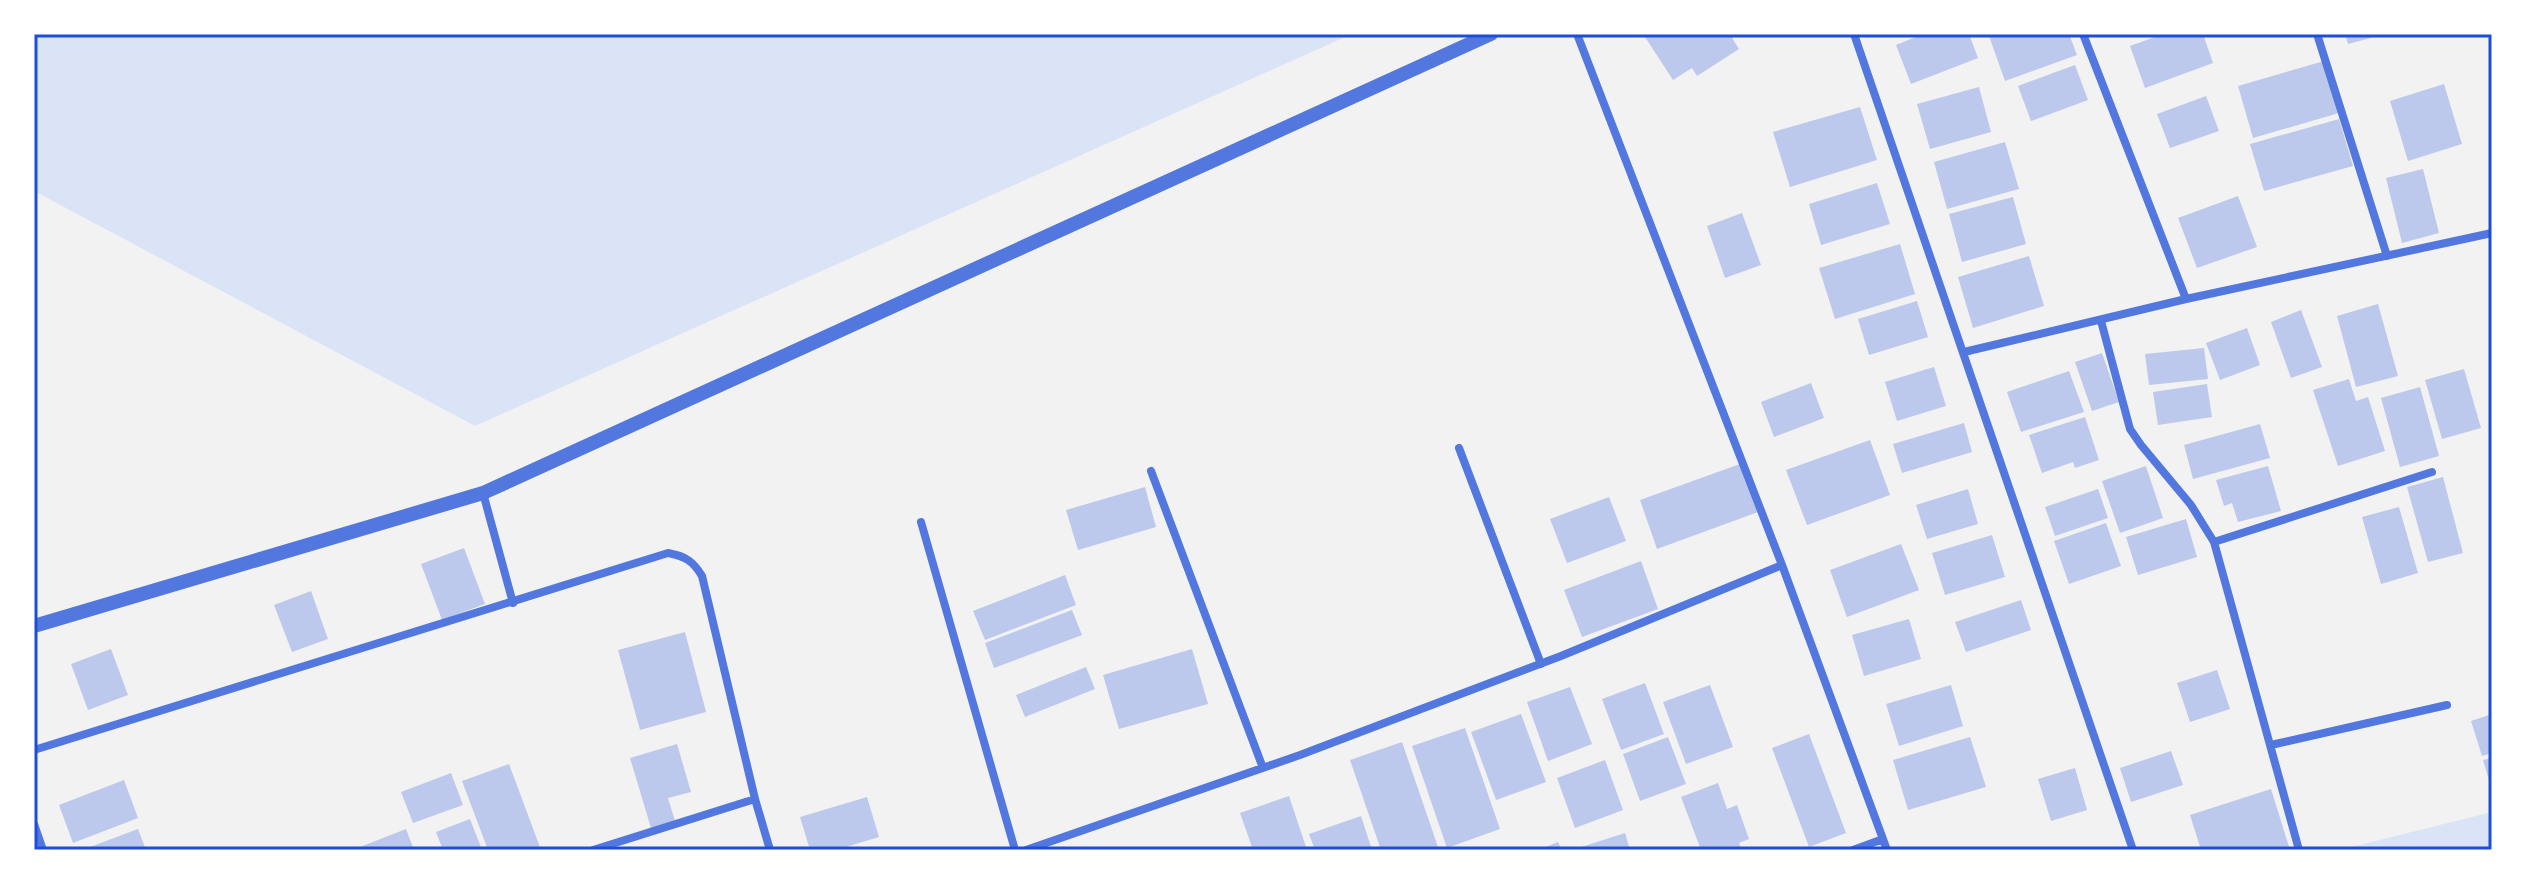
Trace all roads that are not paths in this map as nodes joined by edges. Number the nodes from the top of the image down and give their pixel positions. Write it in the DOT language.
graph roads {
  1 [pos="1491,34"];
  2 [pos="1577,34"];
  3 [pos="1854,34"];
  4 [pos="2083,34"];
  5 [pos="2317,34"];
  6 [pos="2492,233"];
  7 [pos="2387,256"];
  8 [pos="2186,299"];
  9 [pos="2101,321"];
  10 [pos="1964,352"];
  11 [pos="1459,448"];
  12 [pos="1151,471"];
  13 [pos="2432,472"];
  14 [pos="483,493"];
  15 [pos="921,522"];
  16 [pos="2214,542"];
  17 [pos="1782,565"];
  18 [pos="513,603"];
  19 [pos="34,626"];
  20 [pos="1541,664"];
  21 [pos="2447,705"];
  22 [pos="2271,745"];
  23 [pos="34,750"];
  24 [pos="1263,768"];
  25 [pos="755,799"];
  26 [pos="34,824"];
  27 [pos="1883,839"];
  28 [pos="43,850"];
  29 [pos="593,850"];
  30 [pos="770,850"];
  31 [pos="1015,850"];
  32 [pos="1026,850"];
  33 [pos="1853,850"];
  34 [pos="1887,850"];
  35 [pos="2133,850"];
  36 [pos="2299,850"];
  1 -- 14 [label="street"];
  2 -- 17 [label="street"];
  3 -- 10 [label="street"];
  4 -- 8 [label="street"];
  5 -- 7 [label="street"];
  6 -- 7 [label="street"];
  7 -- 8 [label="street"];
  8 -- 9 [label="street"];
  9 -- 10 [label="street"];
  9 -- 16 [label="street"];
  10 -- 35 [label="street"];
  11 -- 20 [label="street"];
  12 -- 24 [label="street"];
  13 -- 16 [label="street"];
  14 -- 18 [label="street"];
  14 -- 19 [label="street"];
  15 -- 31 [label="street"];
  16 -- 22 [label="street"];
  17 -- 20 [label="street"];
  17 -- 27 [label="street"];
  18 -- 23 [label="street"];
  18 -- 25 [label="street"];
  20 -- 24 [label="street"];
  21 -- 22 [label="street"];
  22 -- 36 [label="street"];
  24 -- 32 [label="street"];
  25 -- 29 [label="street"];
  25 -- 30 [label="street"];
  26 -- 28 [label="street"];
  27 -- 33 [label="street"];
  27 -- 34 [label="street"];
}
